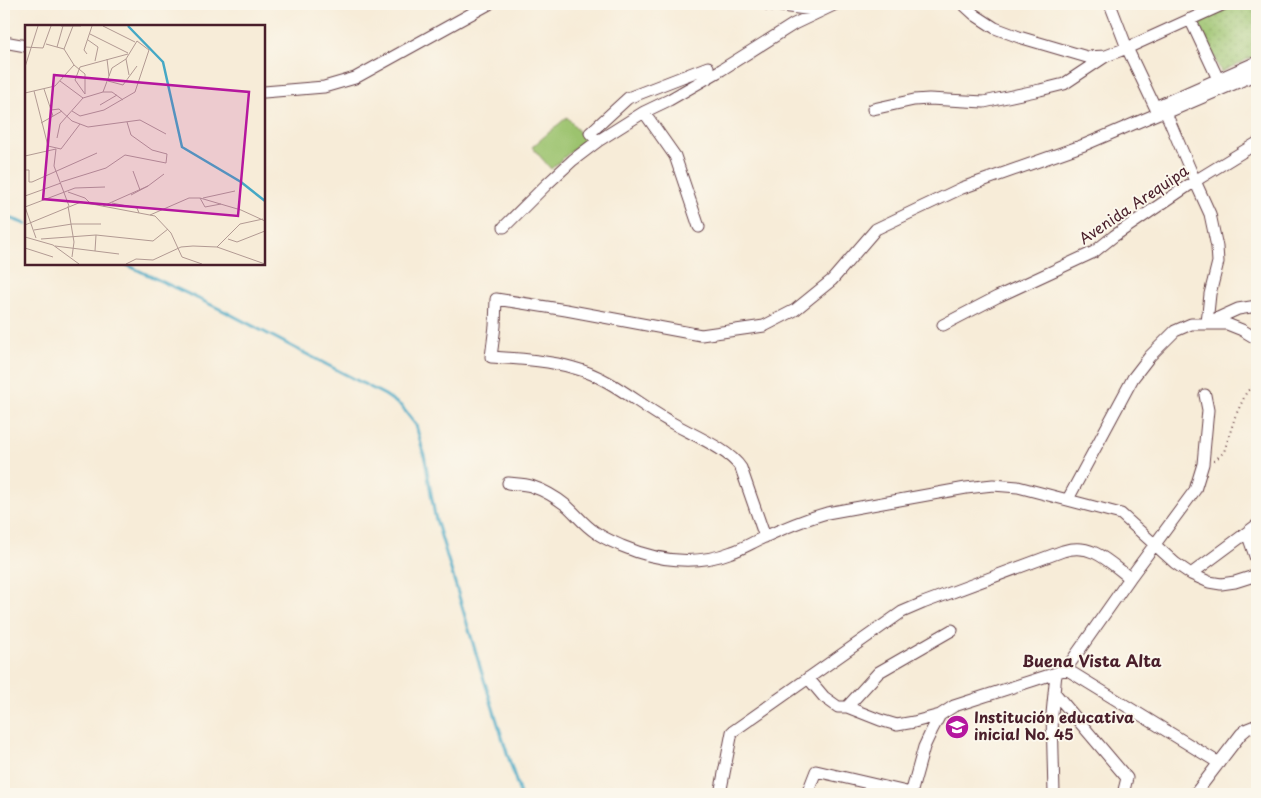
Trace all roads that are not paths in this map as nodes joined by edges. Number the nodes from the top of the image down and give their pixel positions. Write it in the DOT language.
graph roads {
  1 [pos="489,4"];
  2 [pos="767,4"];
  3 [pos="836,4"];
  4 [pos="963,4"];
  5 [pos="1110,4"];
  6 [pos="1224,4"];
  7 [pos="821,11"];
  8 [pos="1190,19"];
  9 [pos="4,42"];
  10 [pos="25,46"];
  11 [pos="1127,48"];
  12 [pos="1106,56"];
  13 [pos="1257,62"];
  14 [pos="708,67"];
  15 [pos="1257,74"];
  16 [pos="1218,79"];
  17 [pos="265,92"];
  18 [pos="873,109"];
  19 [pos="1160,111"];
  20 [pos="644,112"];
  21 [pos="598,141"];
  22 [pos="1257,144"];
  23 [pos="1194,181"];
  24 [pos="504,227"];
  25 [pos="699,227"];
  26 [pos="1257,306"];
  27 [pos="1207,323"];
  28 [pos="943,325"];
  29 [pos="1257,339"];
  30 [pos="1205,395"];
  31 [pos="508,483"];
  32 [pos="1068,499"];
  33 [pos="1257,525"];
  34 [pos="1246,533"];
  35 [pos="765,537"];
  36 [pos="1156,544"];
  37 [pos="1257,562"];
  38 [pos="1191,574"];
  39 [pos="1257,575"];
  40 [pos="1130,578"];
  41 [pos="952,630"];
  42 [pos="1061,671"];
  43 [pos="808,678"];
  44 [pos="1054,692"];
  45 [pos="847,707"];
  46 [pos="940,715"];
  47 [pos="1257,725"];
  48 [pos="1218,763"];
  49 [pos="720,794"];
  50 [pos="807,794"];
  51 [pos="911,794"];
  52 [pos="1054,794"];
  53 [pos="1123,794"];
  54 [pos="1195,794"];
  1 -- 17 [label="street"];
  2 -- 7 [label="street"];
  3 -- 7 [label="street"];
  4 -- 12 [label="street"];
  5 -- 11 [label="street"];
  6 -- 8 [label="street"];
  7 -- 20 [label="street"];
  8 -- 11 [label="street"];
  8 -- 16 [label="street"];
  9 -- 10 [label="street"];
  11 -- 12 [label="street"];
  11 -- 19 [label="street"];
  12 -- 18 [label="street"];
  13 -- 16 [label="street"];
  14 -- 21 [label="street"];
  15 -- 19 [label="street"];
  16 -- 19 [label="street"];
  19 -- 23 [label="street"];
  19 -- 35 [label="street"];
  20 -- 21 [label="street"];
  20 -- 25 [label="street"];
  21 -- 24 [label="street"];
  22 -- 23 [label="street, Avenida Arequipa"];
  23 -- 27 [label="street"];
  23 -- 28 [label="street, Avenida Arequipa"];
  26 -- 27 [label="street"];
  27 -- 29 [label="street"];
  27 -- 32 [label="street"];
  30 -- 36 [label="street"];
  31 -- 35 [label="street"];
  32 -- 35 [label="street"];
  32 -- 36 [label="street"];
  33 -- 34 [label="street"];
  34 -- 37 [label="street"];
  34 -- 38 [label="street"];
  36 -- 38 [label="street"];
  36 -- 40 [label="street"];
  38 -- 39 [label="street"];
  40 -- 42 [label="street"];
  40 -- 43 [label="street"];
  41 -- 45 [label="street"];
  42 -- 44 [label="street"];
  42 -- 46 [label="street"];
  42 -- 48 [label="street"];
  43 -- 45 [label="street"];
  43 -- 49 [label="street"];
  44 -- 52 [label="street"];
  44 -- 53 [label="street"];
  45 -- 46 [label="street"];
  46 -- 51 [label="street"];
  47 -- 48 [label="street"];
  48 -- 54 [label="street"];
  50 -- 51 [label="street"];
}
